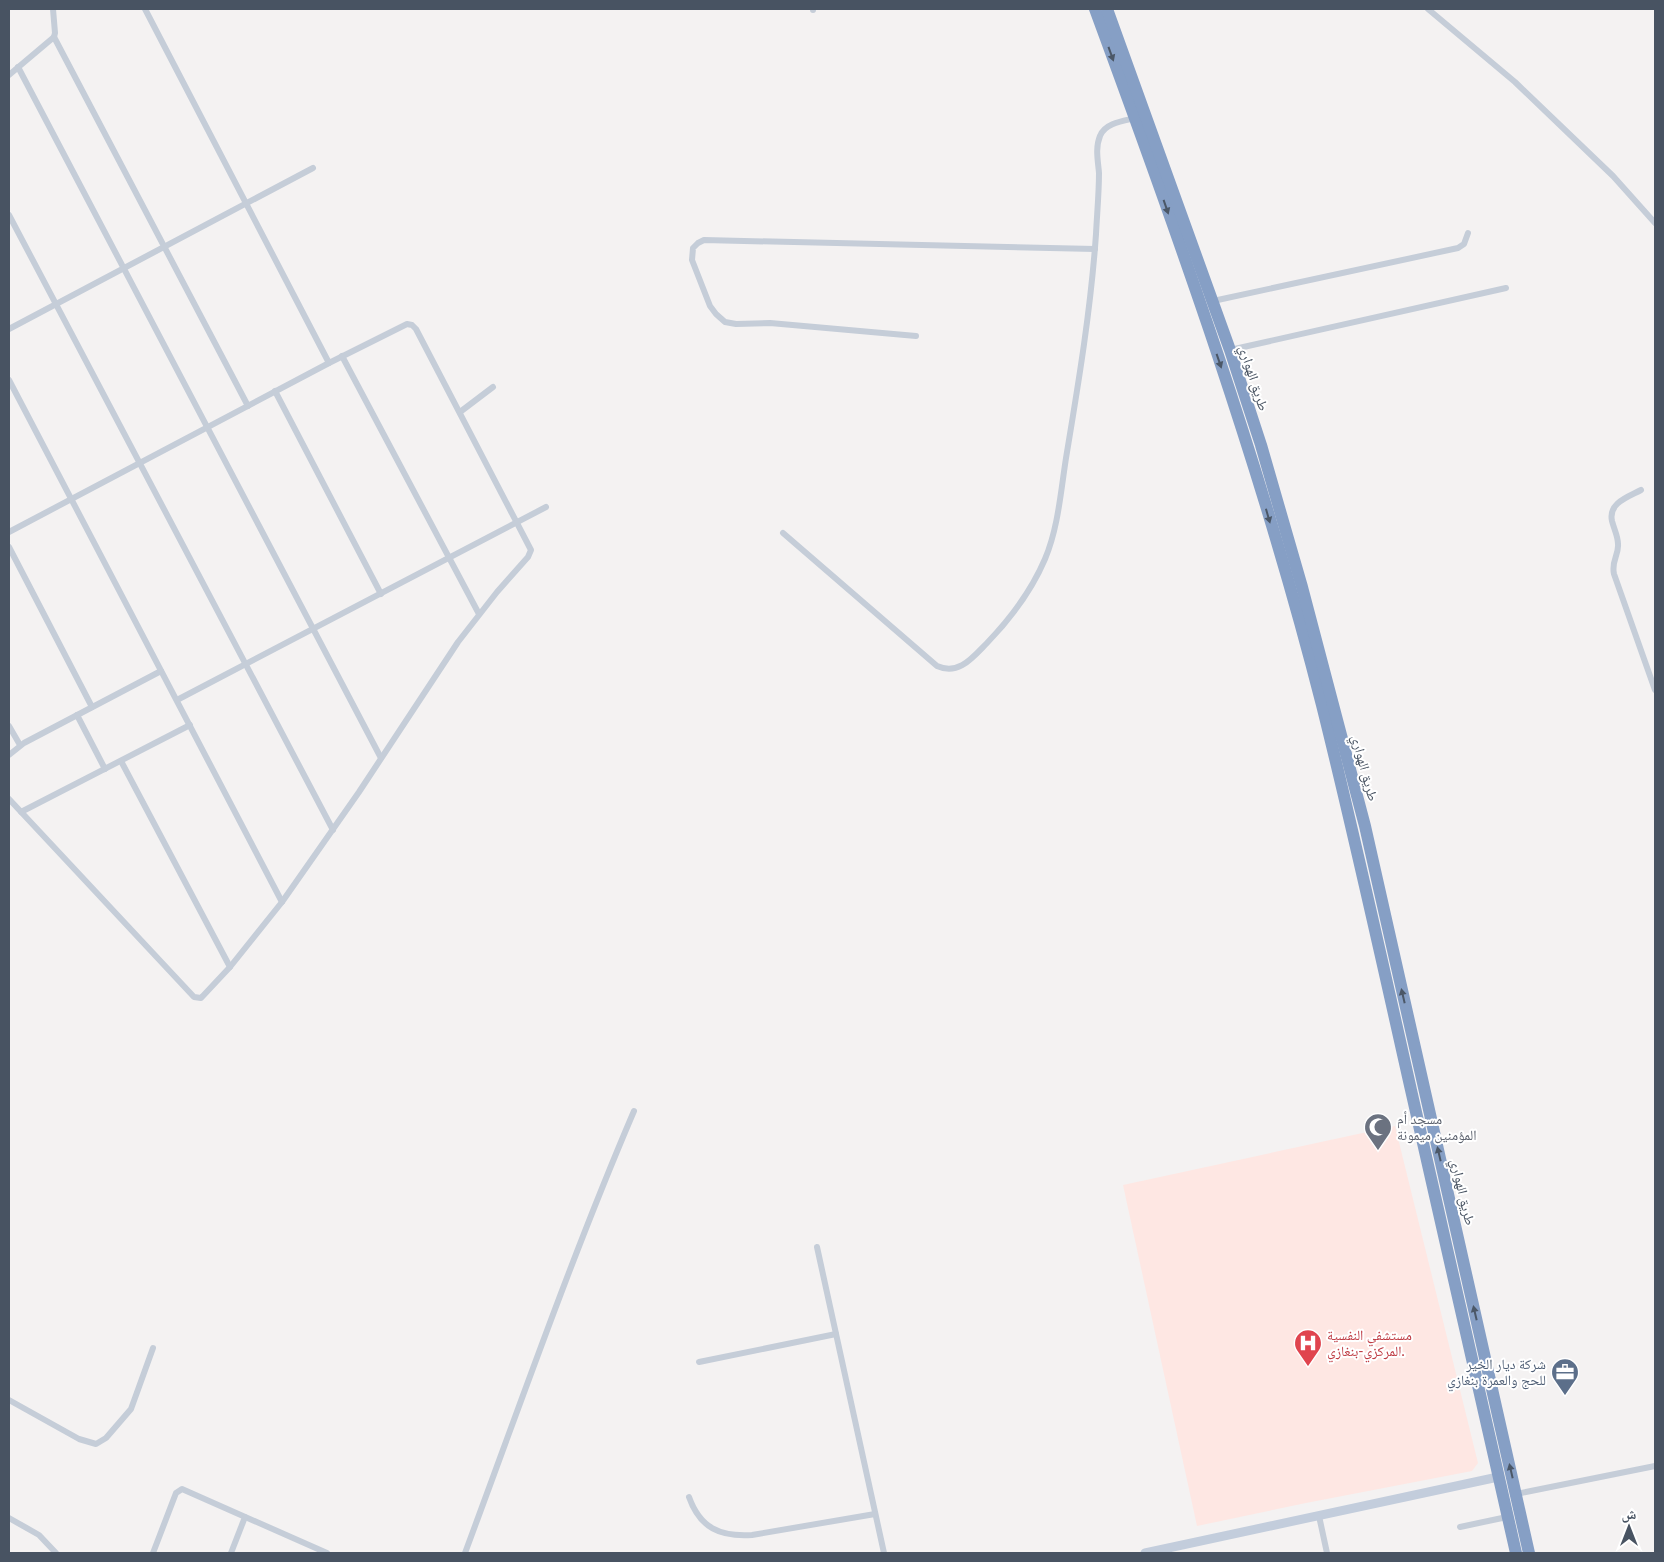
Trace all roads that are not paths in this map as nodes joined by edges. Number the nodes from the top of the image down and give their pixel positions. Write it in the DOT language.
graph roads {
  1 [pos="53,9"];
  2 [pos="145,9"];
  3 [pos="1094,9"];
  4 [pos="1107,9"];
  5 [pos="1428,9"];
  6 [pos="54,37"];
  7 [pos="18,67"];
  8 [pos="9,74"];
  9 [pos="1136,118"];
  10 [pos="313,168"];
  11 [pos="246,204"];
  12 [pos="9,215"];
  13 [pos="1655,223"];
  14 [pos="1468,233"];
  15 [pos="165,247"];
  16 [pos="1095,249"];
  17 [pos="124,268"];
  18 [pos="1506,288"];
  19 [pos="1213,302"];
  20 [pos="56,304"];
  21 [pos="9,329"];
  22 [pos="916,336"];
  23 [pos="1230,350"];
  24 [pos="342,356"];
  25 [pos="329,363"];
  26 [pos="9,380"];
  27 [pos="493,387"];
  28 [pos="275,391"];
  29 [pos="248,406"];
  30 [pos="460,412"];
  31 [pos="207,427"];
  32 [pos="139,463"];
  33 [pos="1641,490"];
  34 [pos="71,499"];
  35 [pos="546,507"];
  36 [pos="518,522"];
  37 [pos="9,532"];
  38 [pos="784,533"];
  39 [pos="9,547"];
  40 [pos="449,558"];
  41 [pos="380,594"];
  42 [pos="479,614"];
  43 [pos="313,629"];
  44 [pos="245,665"];
  45 [pos="161,671"];
  46 [pos="1655,690"];
  47 [pos="177,700"];
  48 [pos="92,707"];
  49 [pos="77,715"];
  50 [pos="190,725"];
  51 [pos="9,726"];
  52 [pos="20,745"];
  53 [pos="9,755"];
  54 [pos="381,758"];
  55 [pos="121,761"];
  56 [pos="105,769"];
  57 [pos="9,799"];
  58 [pos="21,812"];
  59 [pos="1359,827"];
  60 [pos="333,830"];
  61 [pos="282,902"];
  62 [pos="230,967"];
  63 [pos="634,1111"];
  64 [pos="818,1247"];
  65 [pos="836,1334"];
  66 [pos="153,1348"];
  67 [pos="699,1362"];
  68 [pos="9,1400"];
  69 [pos="1655,1466"];
  70 [pos="1498,1477"];
  71 [pos="1516,1494"];
  72 [pos="690,1497"];
  73 [pos="875,1514"];
  74 [pos="245,1516"];
  75 [pos="1319,1516"];
  76 [pos="1507,1516"];
  77 [pos="9,1518"];
  78 [pos="1460,1527"];
  79 [pos="311,1550"];
  80 [pos="56,1553"];
  81 [pos="153,1553"];
  82 [pos="231,1553"];
  83 [pos="327,1553"];
  84 [pos="465,1553"];
  85 [pos="884,1553"];
  86 [pos="1145,1553"];
  87 [pos="1327,1553"];
  88 [pos="1516,1553"];
  89 [pos="1529,1553"];
  1 -- 6 [label="street"];
  2 -- 11 [label="street"];
  3 -- 9 [label="highway, طريق الهواري, one-way"];
  4 -- 19 [label="highway, طريق الهواري"];
  5 -- 13 [label="street"];
  6 -- 7 [label="street"];
  6 -- 15 [label="street"];
  7 -- 8 [label="street"];
  7 -- 17 [label="street"];
  9 -- 16 [label="street"];
  9 -- 59 [label="highway, طريق الهواري, one-way"];
  10 -- 11 [label="street"];
  11 -- 15 [label="street"];
  11 -- 25 [label="street"];
  12 -- 20 [label="street"];
  14 -- 19 [label="street"];
  15 -- 17 [label="street"];
  15 -- 29 [label="street"];
  16 -- 22 [label="street"];
  16 -- 38 [label="street"];
  17 -- 20 [label="street"];
  17 -- 31 [label="street"];
  18 -- 23 [label="street"];
  19 -- 23 [label="highway, طريق الهواري"];
  20 -- 21 [label="street"];
  20 -- 32 [label="street"];
  23 -- 59 [label="highway, طريق الهواري"];
  24 -- 25 [label="street"];
  24 -- 30 [label="street"];
  24 -- 40 [label="street"];
  25 -- 28 [label="street"];
  26 -- 34 [label="street"];
  27 -- 30 [label="street"];
  28 -- 29 [label="street"];
  28 -- 41 [label="street"];
  29 -- 31 [label="street"];
  30 -- 36 [label="street"];
  31 -- 32 [label="street"];
  31 -- 43 [label="street"];
  32 -- 34 [label="street"];
  32 -- 44 [label="street"];
  33 -- 46 [label="street"];
  34 -- 37 [label="street"];
  34 -- 45 [label="street"];
  35 -- 36 [label="street"];
  36 -- 40 [label="street"];
  36 -- 42 [label="street"];
  39 -- 48 [label="street"];
  40 -- 41 [label="street"];
  40 -- 42 [label="street"];
  41 -- 43 [label="street"];
  42 -- 54 [label="street"];
  43 -- 44 [label="street"];
  43 -- 54 [label="street"];
  44 -- 47 [label="street"];
  44 -- 60 [label="street"];
  45 -- 47 [label="street"];
  45 -- 48 [label="street"];
  47 -- 50 [label="street"];
  48 -- 49 [label="street"];
  49 -- 52 [label="street"];
  49 -- 56 [label="street"];
  50 -- 55 [label="street"];
  50 -- 61 [label="street"];
  51 -- 52 [label="street"];
  52 -- 53 [label="street"];
  54 -- 60 [label="street"];
  55 -- 56 [label="street"];
  55 -- 62 [label="street"];
  56 -- 58 [label="street"];
  57 -- 58 [label="street"];
  58 -- 62 [label="street"];
  59 -- 70 [label="highway, طريق الهواري"];
  71 -- 59 [label="highway, طريق الهواري, one-way"];
  60 -- 61 [label="street"];
  61 -- 62 [label="street"];
  63 -- 84 [label="street"];
  64 -- 65 [label="street"];
  65 -- 67 [label="street"];
  65 -- 73 [label="street"];
  66 -- 68 [label="street"];
  69 -- 71 [label="street"];
  70 -- 75 [label="street"];
  70 -- 76 [label="highway, طريق الهواري"];
  71 -- 89 [label="highway, طريق الهواري"];
  72 -- 73 [label="street"];
  73 -- 85 [label="street"];
  74 -- 79 [label="street"];
  74 -- 81 [label="street"];
  74 -- 82 [label="street"];
  75 -- 86 [label="street"];
  75 -- 87 [label="street"];
  76 -- 78 [label="street"];
  76 -- 88 [label="highway, طريق الهواري"];
  77 -- 80 [label="street"];
  79 -- 83 [label="street"];
}
